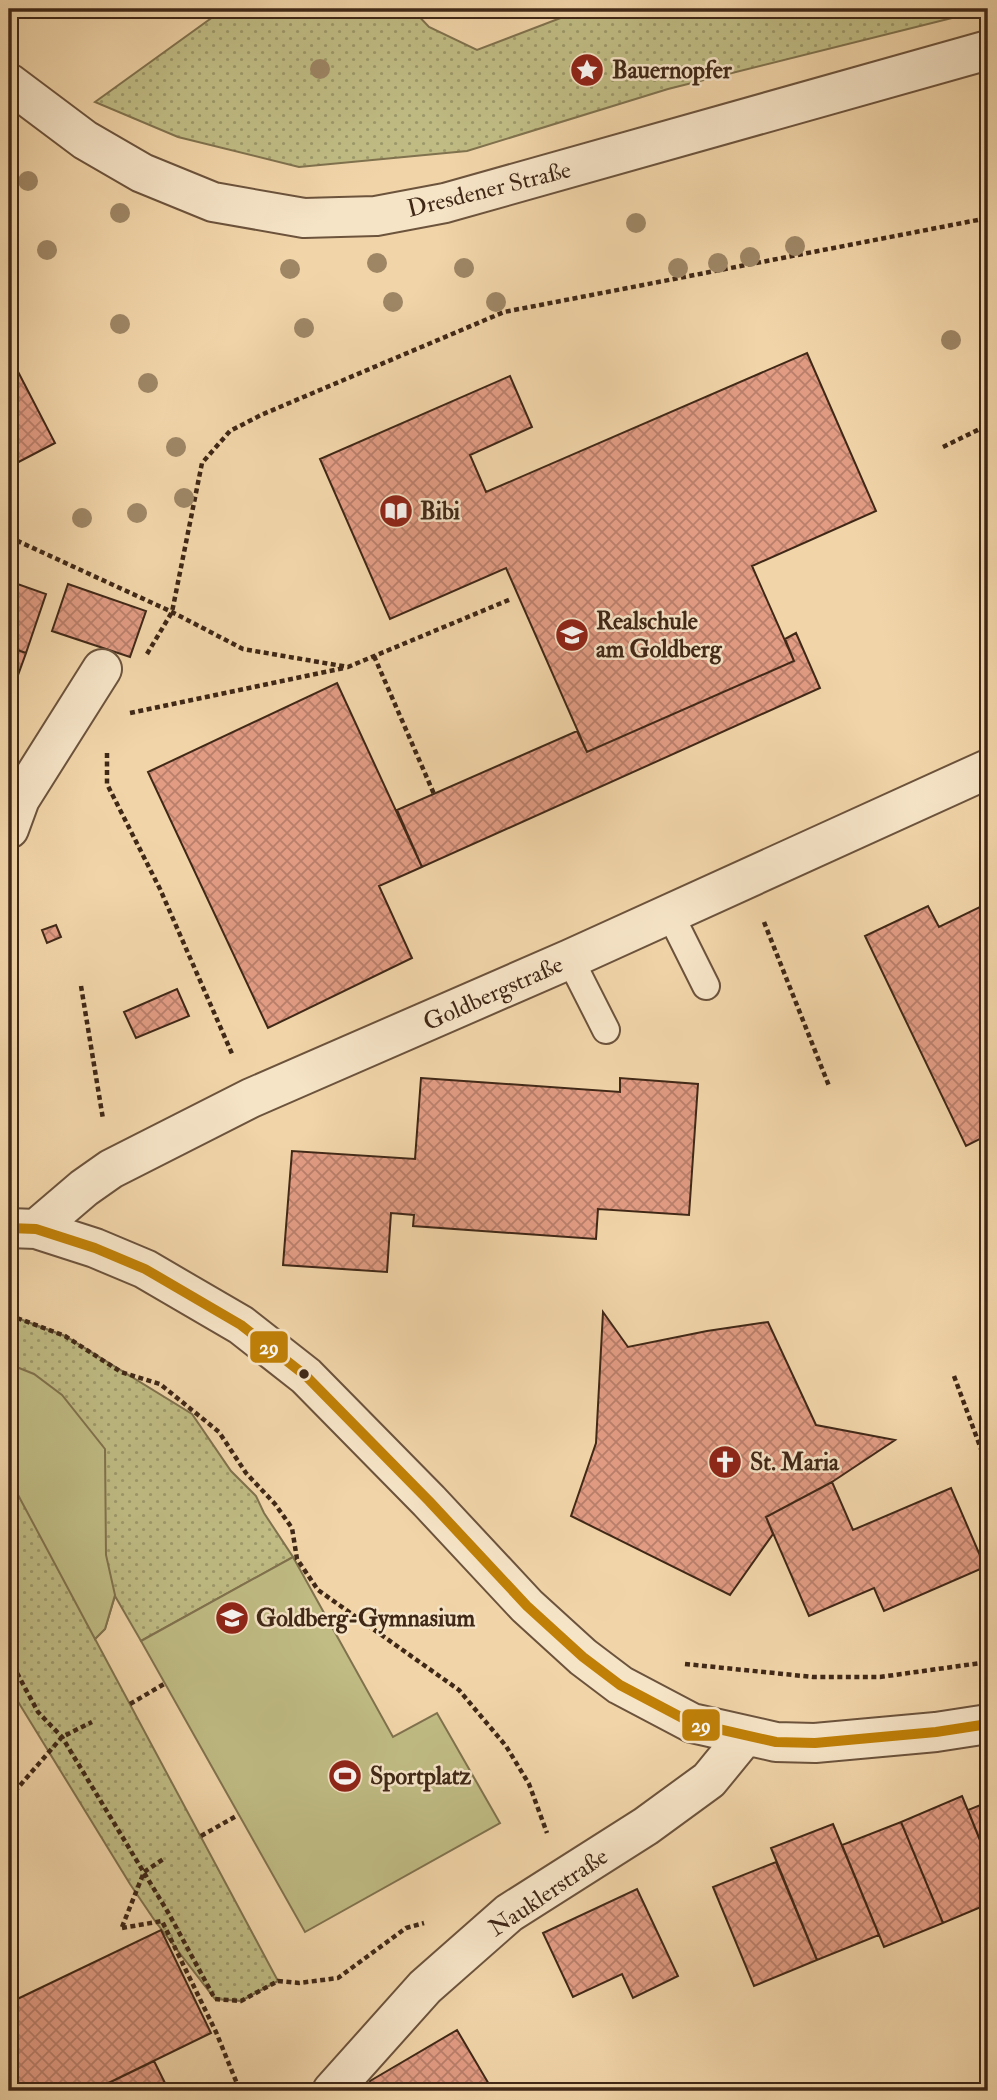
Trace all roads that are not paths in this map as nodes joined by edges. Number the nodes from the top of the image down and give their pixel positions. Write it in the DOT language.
graph roads {
  1 [pos="988,50"];
  2 [pos="9,83"];
  3 [pos="102,669"];
  4 [pos="988,769"];
  5 [pos="9,829"];
  6 [pos="670,914"];
  7 [pos="570,959"];
  8 [pos="706,986"];
  9 [pos="606,1030"];
  10 [pos="22,1228"];
  11 [pos="988,1724"];
  12 [pos="745,1736"];
  13 [pos="332,2091"];
  1 -- 2 [label="street, Dresdener Straße"];
  3 -- 5 [label="street"];
  4 -- 6 [label="street, Goldbergstraße"];
  6 -- 7 [label="street, Goldbergstraße"];
  6 -- 8 [label="lane"];
  7 -- 9 [label="lane"];
  7 -- 10 [label="street, Goldbergstraße"];
  10 -- 12 [label="street"];
  11 -- 12 [label="street"];
  12 -- 13 [label="street, Nauklerstraße"];
}
